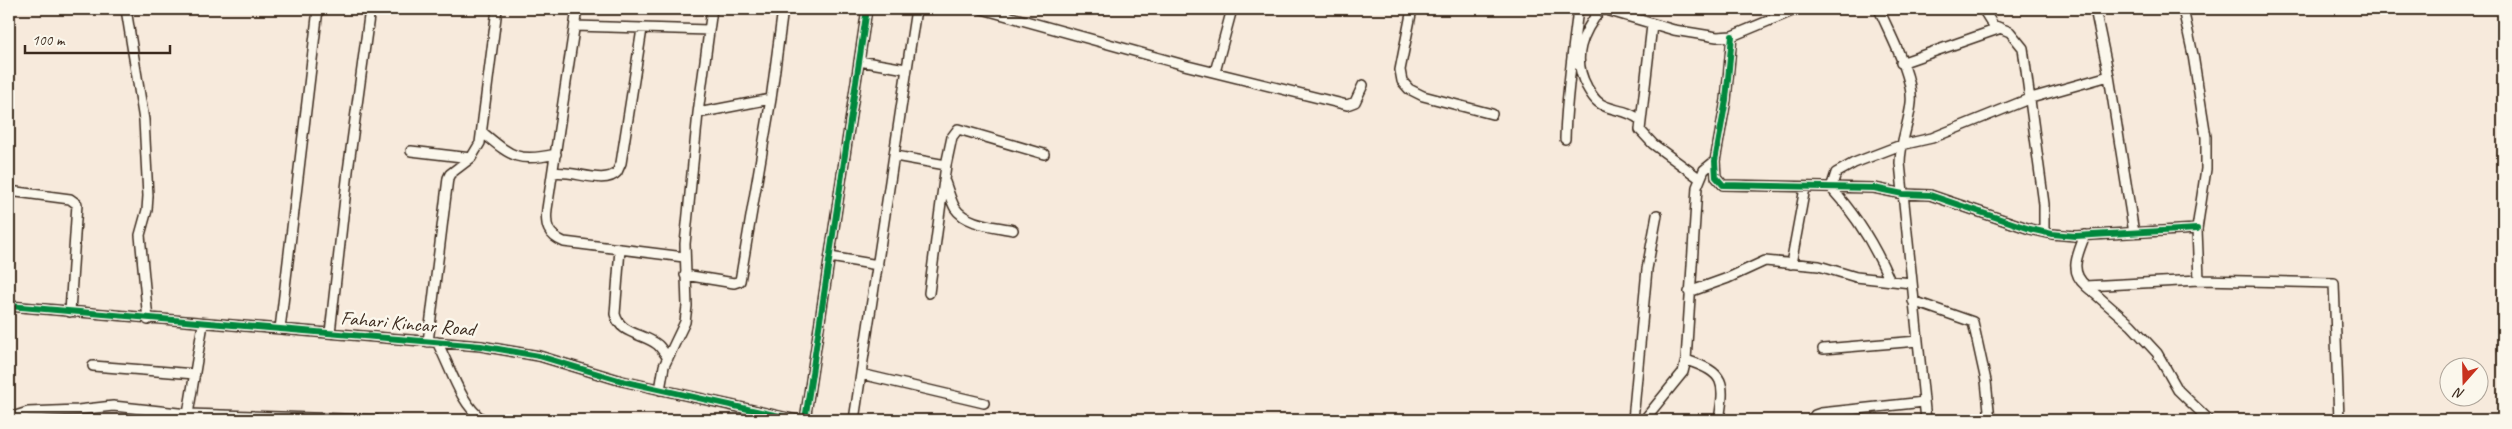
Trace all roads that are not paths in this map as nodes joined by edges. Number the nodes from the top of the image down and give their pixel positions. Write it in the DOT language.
graph roads {
  1 [pos="126,9"];
  2 [pos="318,9"];
  3 [pos="370,9"];
  4 [pos="497,9"];
  5 [pos="577,9"];
  6 [pos="712,9"];
  7 [pos="783,9"];
  8 [pos="867,9"];
  9 [pos="916,9"];
  10 [pos="982,9"];
  11 [pos="1232,9"];
  12 [pos="1412,9"];
  13 [pos="1578,9"];
  14 [pos="1602,9"];
  15 [pos="1797,9"];
  16 [pos="1879,9"];
  17 [pos="1983,9"];
  18 [pos="2095,9"];
  19 [pos="2183,9"];
  20 [pos="1780,12"];
  21 [pos="1652,24"];
  22 [pos="576,26"];
  23 [pos="2001,28"];
  24 [pos="642,29"];
  25 [pos="709,30"];
  26 [pos="1732,36"];
  27 [pos="859,61"];
  28 [pos="1901,63"];
  29 [pos="906,69"];
  30 [pos="1215,72"];
  31 [pos="2109,76"];
  32 [pos="1363,85"];
  33 [pos="2031,98"];
  34 [pos="771,100"];
  35 [pos="698,112"];
  36 [pos="1492,114"];
  37 [pos="1640,120"];
  38 [pos="482,132"];
  39 [pos="1565,139"];
  40 [pos="1901,145"];
  41 [pos="411,151"];
  42 [pos="556,154"];
  43 [pos="1044,154"];
  44 [pos="895,156"];
  45 [pos="471,158"];
  46 [pos="1715,161"];
  47 [pos="946,165"];
  48 [pos="553,173"];
  49 [pos="1699,178"];
  50 [pos="945,182"];
  51 [pos="1805,188"];
  52 [pos="1832,188"];
  53 [pos="9,191"];
  54 [pos="1903,194"];
  55 [pos="1657,215"];
  56 [pos="1013,230"];
  57 [pos="2197,230"];
  58 [pos="2044,232"];
  59 [pos="2134,232"];
  60 [pos="2084,235"];
  61 [pos="620,249"];
  62 [pos="684,257"];
  63 [pos="830,257"];
  64 [pos="1791,264"];
  65 [pos="878,265"];
  66 [pos="685,275"];
  67 [pos="2199,280"];
  68 [pos="1890,281"];
  69 [pos="1911,283"];
  70 [pos="2086,286"];
  71 [pos="1689,292"];
  72 [pos="928,293"];
  73 [pos="1913,301"];
  74 [pos="9,306"];
  75 [pos="70,312"];
  76 [pos="148,320"];
  77 [pos="203,324"];
  78 [pos="280,329"];
  79 [pos="330,333"];
  80 [pos="1918,341"];
  81 [pos="433,342"];
  82 [pos="1823,349"];
  83 [pos="668,358"];
  84 [pos="1686,360"];
  85 [pos="93,366"];
  86 [pos="194,374"];
  87 [pos="861,374"];
  88 [pos="660,390"];
  89 [pos="1924,402"];
  90 [pos="984,403"];
  91 [pos="761,416"];
  92 [pos="187,417"];
  93 [pos="9,418"];
  94 [pos="376,420"];
  95 [pos="483,420"];
  96 [pos="797,420"];
  97 [pos="805,420"];
  98 [pos="854,420"];
  99 [pos="1633,420"];
  100 [pos="1644,420"];
  101 [pos="1719,420"];
  102 [pos="1812,420"];
  103 [pos="1926,420"];
  104 [pos="1990,420"];
  105 [pos="2208,420"];
  106 [pos="2339,420"];
  1 -- 76 [label="street"];
  2 -- 78 [label="street"];
  3 -- 79 [label="street"];
  4 -- 38 [label="street"];
  5 -- 22 [label="street"];
  6 -- 25 [label="street"];
  7 -- 34 [label="street"];
  8 -- 27 [label="street"];
  9 -- 29 [label="street"];
  10 -- 30 [label="street"];
  11 -- 30 [label="street"];
  12 -- 36 [label="street"];
  13 -- 39 [label="street"];
  14 -- 21 [label="street"];
  14 -- 37 [label="street"];
  15 -- 20 [label="street"];
  16 -- 28 [label="street"];
  17 -- 23 [label="street"];
  18 -- 31 [label="street"];
  19 -- 57 [label="street"];
  20 -- 26 [label="street"];
  21 -- 26 [label="street"];
  21 -- 37 [label="street"];
  22 -- 24 [label="street"];
  22 -- 42 [label="street"];
  23 -- 28 [label="street"];
  23 -- 33 [label="street"];
  24 -- 25 [label="street"];
  24 -- 48 [label="street"];
  25 -- 35 [label="street"];
  26 -- 46 [label="street"];
  27 -- 29 [label="street"];
  27 -- 63 [label="street"];
  28 -- 40 [label="street"];
  29 -- 44 [label="street"];
  30 -- 32 [label="street"];
  31 -- 33 [label="street"];
  31 -- 59 [label="street"];
  33 -- 40 [label="street"];
  33 -- 58 [label="street"];
  34 -- 35 [label="street"];
  34 -- 66 [label="street"];
  35 -- 62 [label="street"];
  37 -- 49 [label="street"];
  38 -- 42 [label="street"];
  38 -- 45 [label="street"];
  40 -- 52 [label="street"];
  40 -- 54 [label="street"];
  41 -- 45 [label="street"];
  42 -- 48 [label="street"];
  43 -- 47 [label="street"];
  44 -- 47 [label="street"];
  44 -- 65 [label="street"];
  45 -- 81 [label="street"];
  46 -- 49 [label="street"];
  46 -- 51 [label="street"];
  47 -- 50 [label="street"];
  48 -- 61 [label="street"];
  49 -- 71 [label="street"];
  50 -- 56 [label="street"];
  50 -- 72 [label="street"];
  51 -- 52 [label="street"];
  51 -- 64 [label="street"];
  52 -- 54 [label="street"];
  52 -- 68 [label="street"];
  53 -- 75 [label="street"];
  54 -- 58 [label="street"];
  54 -- 69 [label="street"];
  55 -- 99 [label="street"];
  57 -- 59 [label="street"];
  57 -- 67 [label="street"];
  58 -- 60 [label="street"];
  59 -- 60 [label="street"];
  60 -- 70 [label="street"];
  61 -- 62 [label="street"];
  61 -- 83 [label="street"];
  62 -- 66 [label="street"];
  63 -- 65 [label="street"];
  63 -- 97 [label="street"];
  64 -- 68 [label="street"];
  64 -- 71 [label="street"];
  65 -- 87 [label="street"];
  66 -- 83 [label="street"];
  67 -- 70 [label="street"];
  67 -- 106 [label="street"];
  68 -- 69 [label="street"];
  69 -- 73 [label="street"];
  70 -- 105 [label="street"];
  71 -- 84 [label="street"];
  73 -- 80 [label="street"];
  73 -- 104 [label="street"];
  74 -- 75 [label="street, Fahari Kincar Road"];
  75 -- 76 [label="street, Fahari Kincar Road"];
  76 -- 77 [label="street, Fahari Kincar Road"];
  77 -- 78 [label="street, Fahari Kincar Road"];
  77 -- 86 [label="street"];
  78 -- 79 [label="street, Fahari Kincar Road"];
  79 -- 81 [label="street, Fahari Kincar Road"];
  80 -- 82 [label="street"];
  80 -- 89 [label="street"];
  81 -- 88 [label="street, Fahari Kincar Road"];
  81 -- 95 [label="street"];
  83 -- 88 [label="street"];
  84 -- 100 [label="street"];
  84 -- 101 [label="street"];
  85 -- 86 [label="street"];
  86 -- 92 [label="street"];
  87 -- 90 [label="street"];
  87 -- 98 [label="street"];
  88 -- 91 [label="street, Fahari Kincar Road"];
  89 -- 102 [label="street"];
  89 -- 103 [label="street"];
  91 -- 96 [label="street, Fahari Kincar Road"];
  92 -- 93 [label="street"];
  92 -- 94 [label="street"];
}
